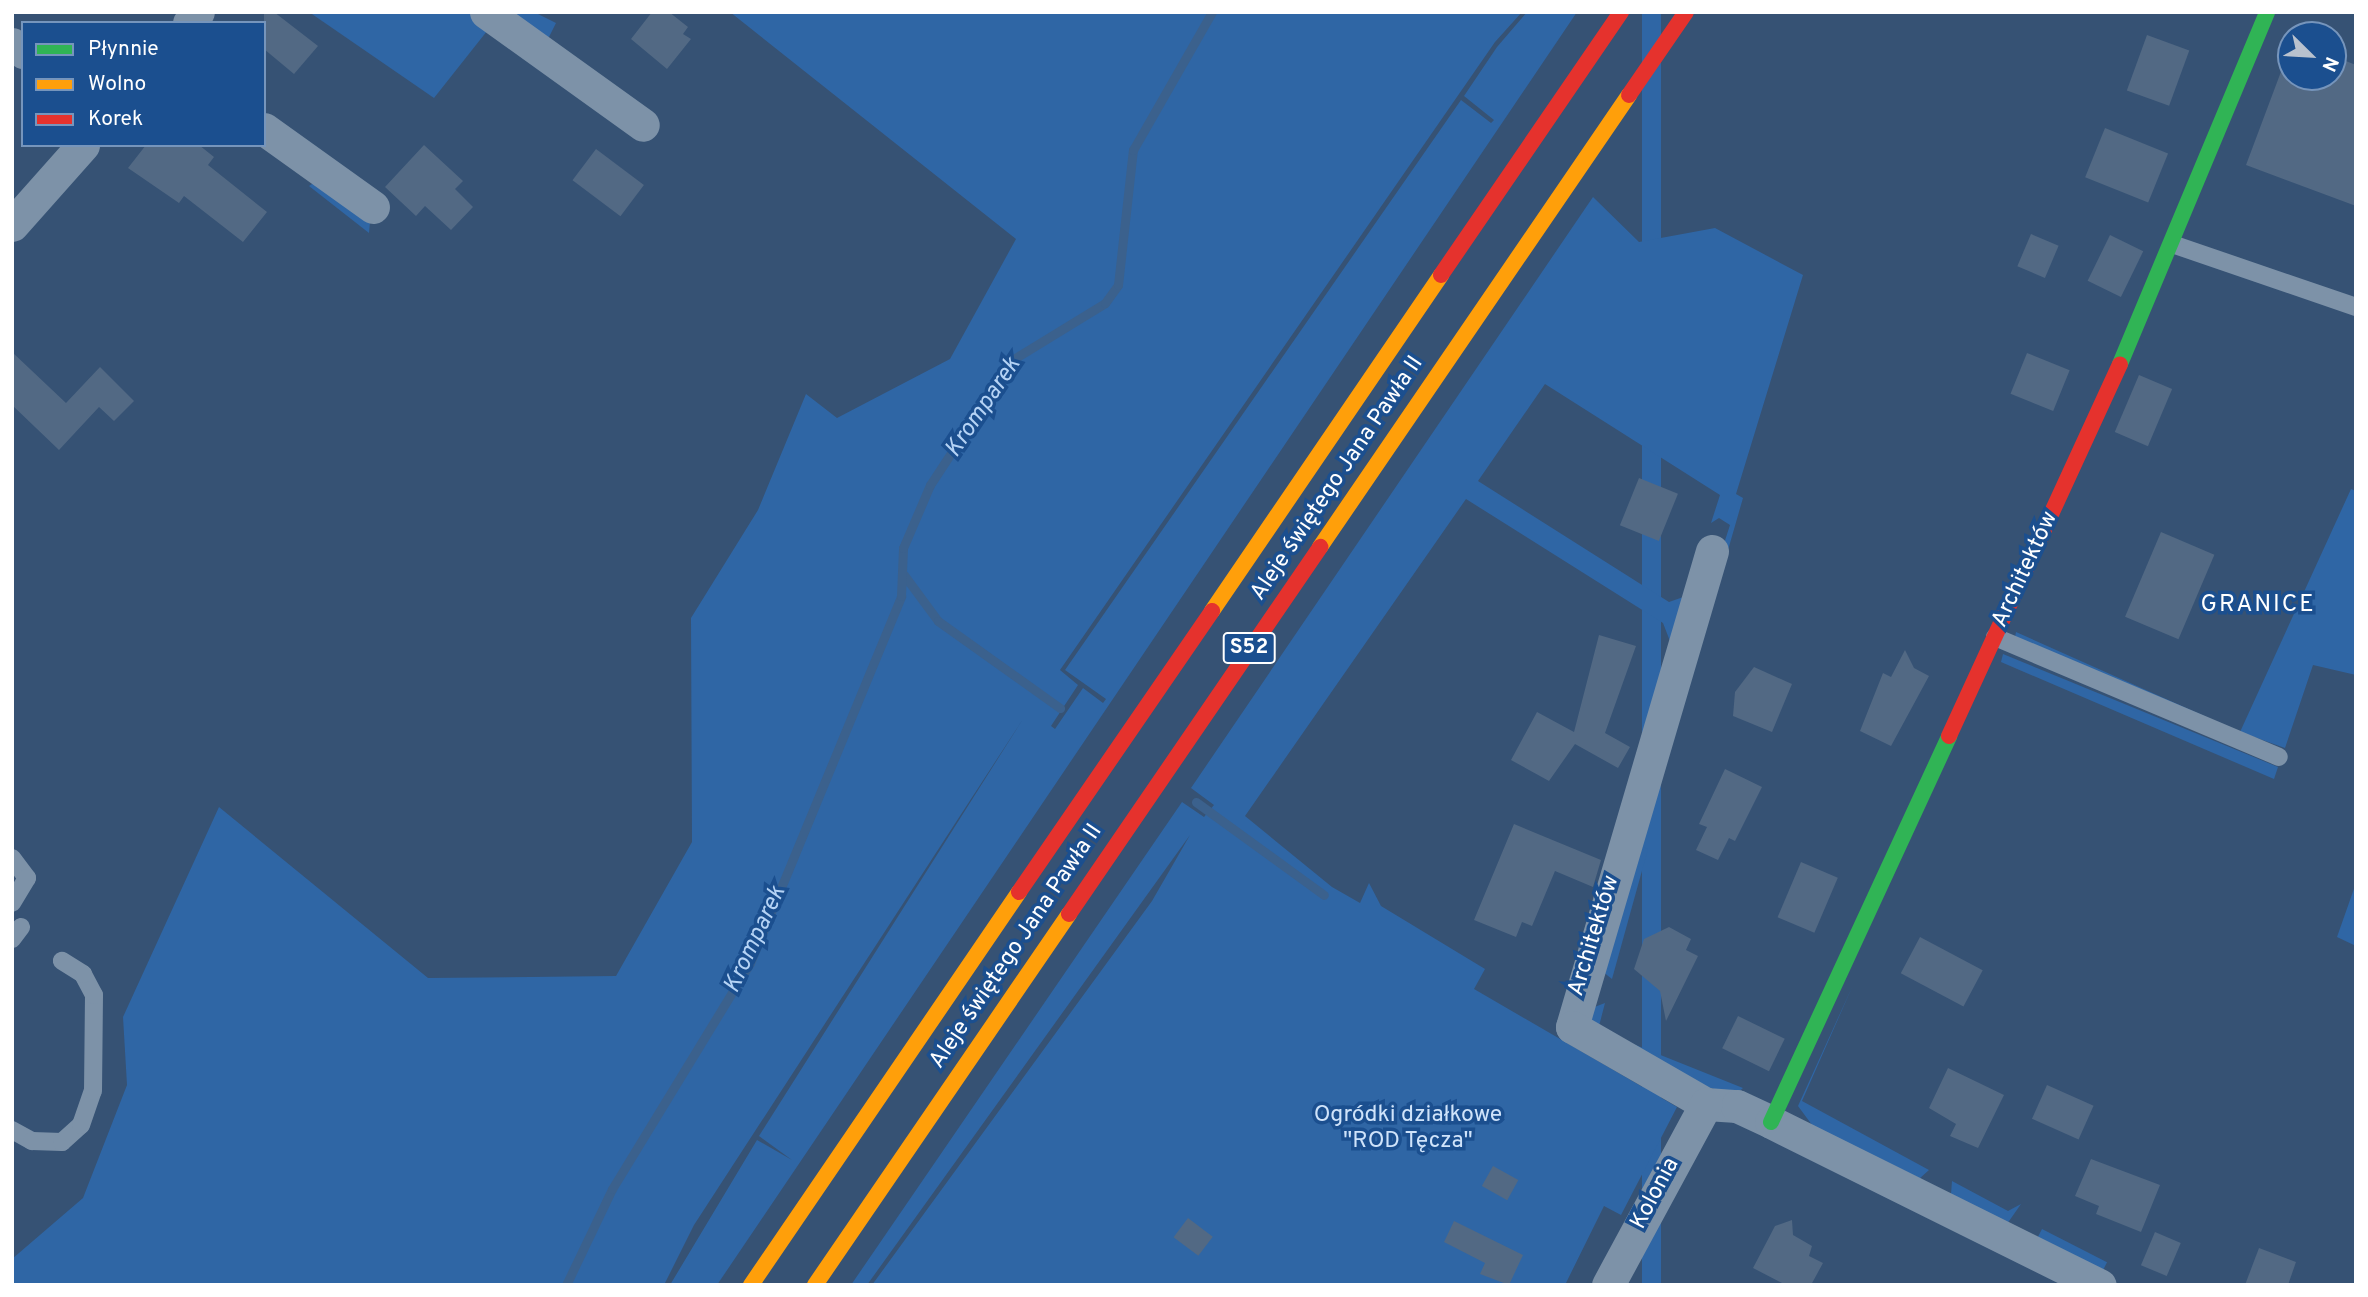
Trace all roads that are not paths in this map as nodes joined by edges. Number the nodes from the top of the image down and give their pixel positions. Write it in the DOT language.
graph roads {
  1 [pos="486,12"];
  2 [pos="1620,12"];
  3 [pos="1686,12"];
  4 [pos="2267,12"];
  5 [pos="643,125"];
  6 [pos="266,130"];
  7 [pos="81,147"];
  8 [pos="373,207"];
  9 [pos="12,225"];
  10 [pos="2175,245"];
  11 [pos="2356,307"];
  12 [pos="1712,551"];
  13 [pos="1995,636"];
  14 [pos="2279,757"];
  15 [pos="12,858"];
  16 [pos="12,903"];
  17 [pos="62,961"];
  18 [pos="1706,1104"];
  19 [pos="1771,1122"];
  20 [pos="12,1130"];
  21 [pos="751,1285"];
  22 [pos="815,1285"];
  23 [pos="1608,1285"];
  24 [pos="2100,1285"];
  1 -- 5 [label="street"];
  2 -- 21 [label="main road, Aleje świętego Jana Pawła II / S52"];
  3 -- 22 [label="main road, Aleje świętego Jana Pawła II / S52"];
  4 -- 10 [label="main road, Architektów"];
  6 -- 8 [label="street"];
  7 -- 9 [label="street"];
  10 -- 11 [label="lane"];
  10 -- 13 [label="main road, Architektów"];
  12 -- 18 [label="street, Architektów"];
  13 -- 14 [label="lane"];
  13 -- 19 [label="main road, Architektów"];
  15 -- 16 [label="lane"];
  17 -- 20 [label="lane"];
  18 -- 19 [label="street, Architektów"];
  18 -- 23 [label="street, Kolonia"];
  19 -- 24 [label="street, Architektów"];
}
